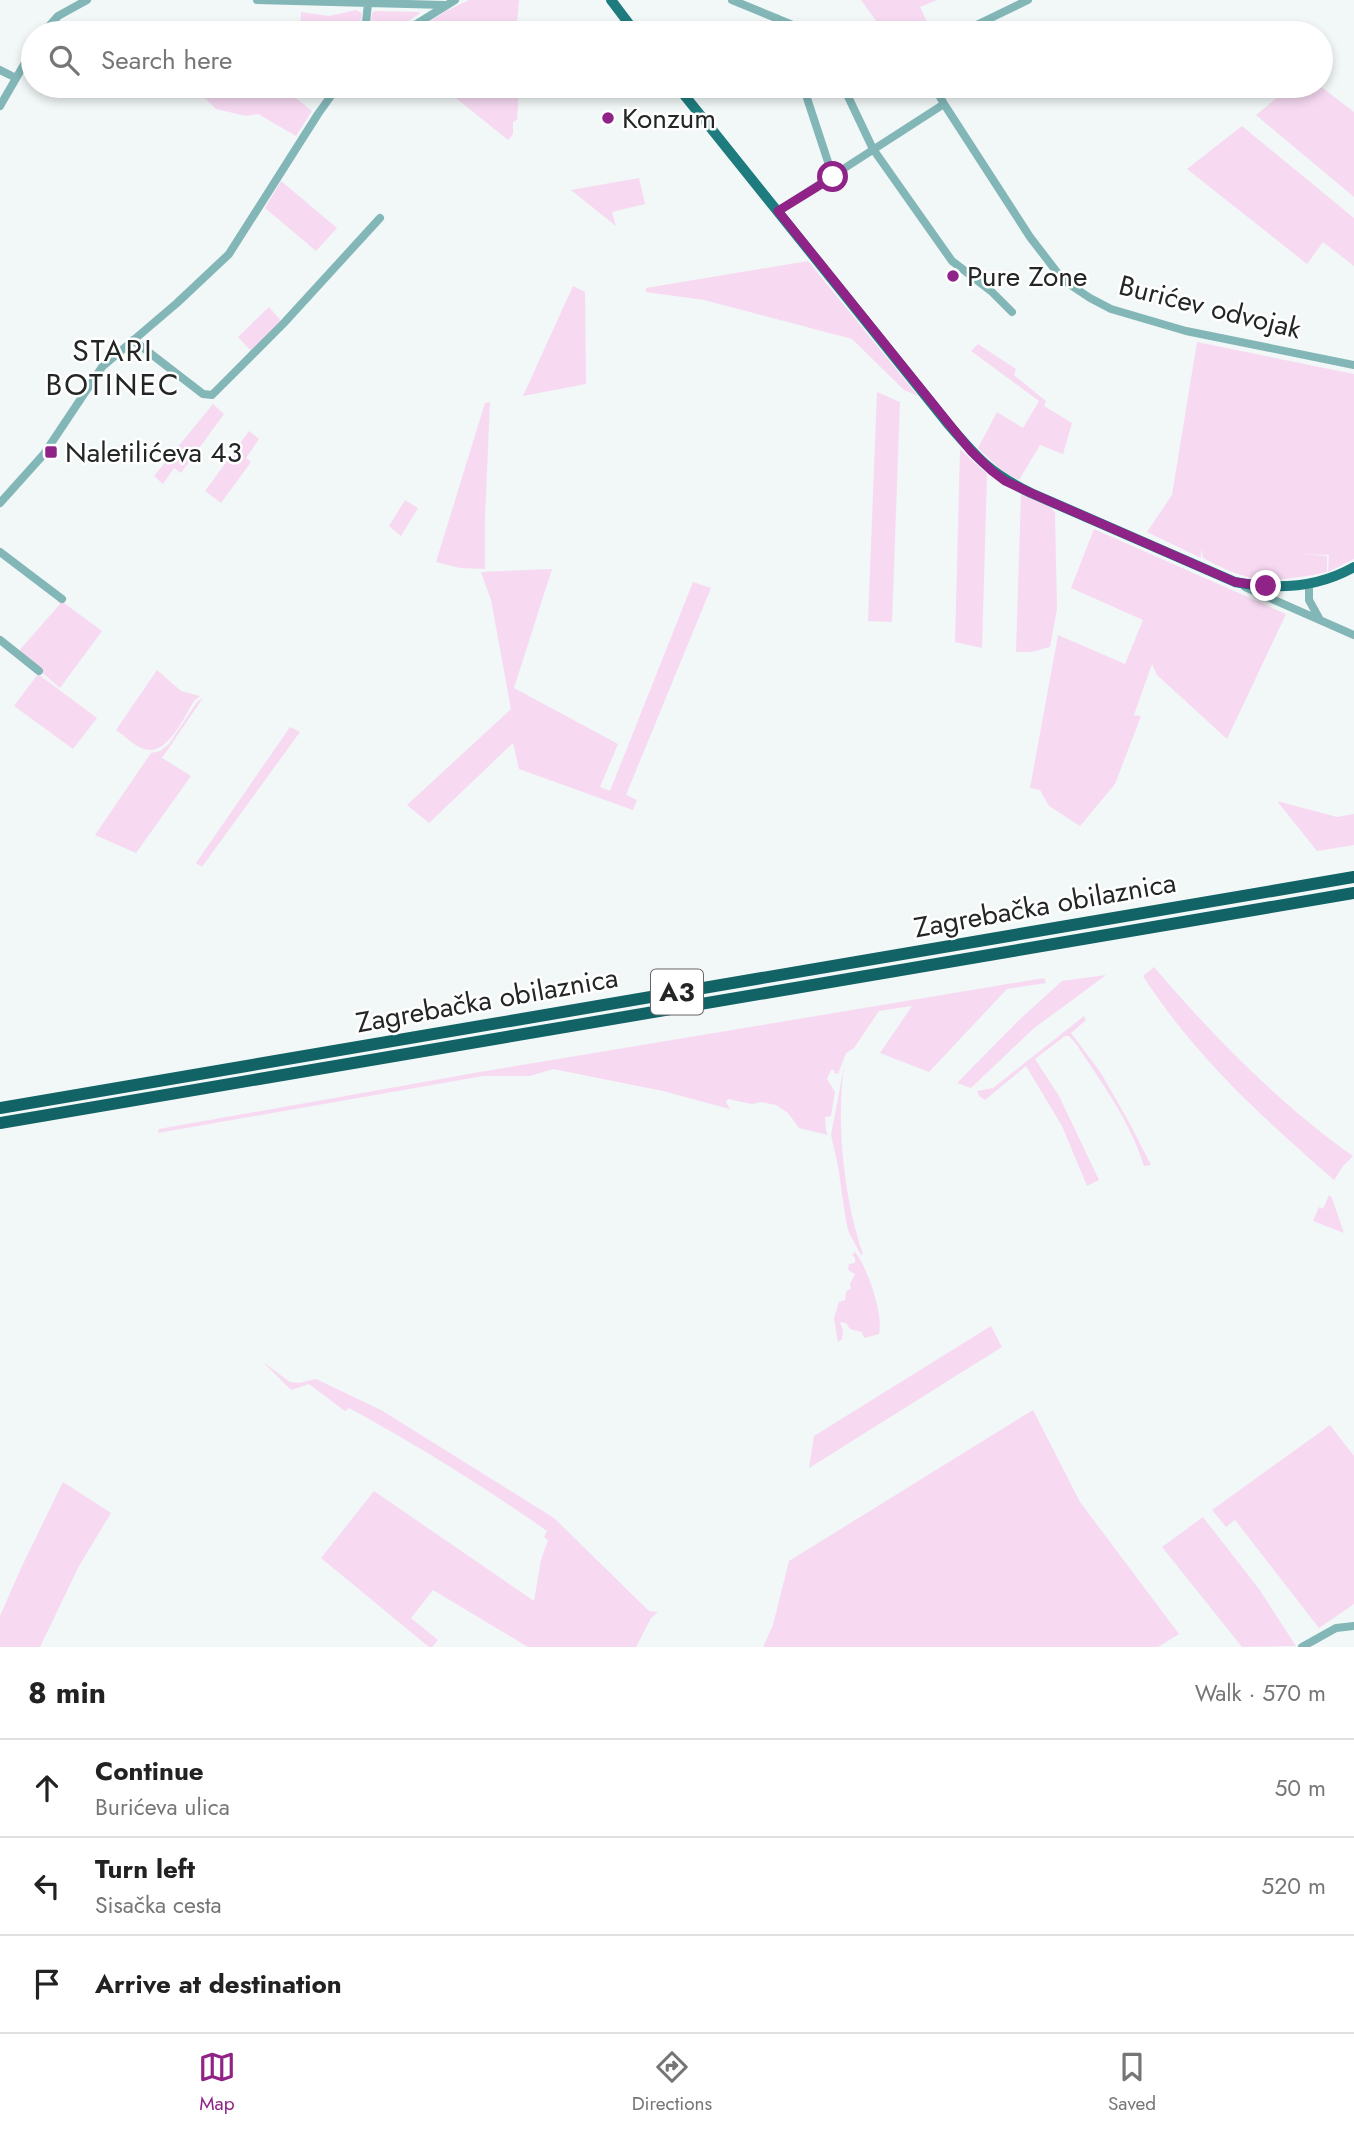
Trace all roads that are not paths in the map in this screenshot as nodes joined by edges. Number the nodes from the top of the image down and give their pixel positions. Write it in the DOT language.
graph roads {
  1 [pos="87,0"];
  2 [pos="257,0"];
  3 [pos="455,0"];
  4 [pos="611,0"];
  5 [pos="732,0"];
  6 [pos="1028,0"];
  7 [pos="368,3"];
  8 [pos="754,4"];
  9 [pos="445,5"];
  10 [pos="778,19"];
  11 [pos="54,21"];
  12 [pos="366,21"];
  13 [pos="420,21"];
  14 [pos="627,21"];
  15 [pos="783,21"];
  16 [pos="985,21"];
  17 [pos="21,69"];
  18 [pos="0,70"];
  19 [pos="16,78"];
  20 [pos="329,98"];
  21 [pos="687,98"];
  22 [pos="807,98"];
  23 [pos="849,98"];
  24 [pos="940,98"];
  25 [pos="943,104"];
  26 [pos="0,106"];
  27 [pos="873,149"];
  28 [pos="833,177"];
  29 [pos="778,211"];
  30 [pos="380,218"];
  31 [pos="1012,312"];
  32 [pos="133,340"];
  33 [pos="1354,365"];
  34 [pos="0,503"];
  35 [pos="0,552"];
  36 [pos="1354,567"];
  37 [pos="1235,582"];
  38 [pos="1309,584"];
  39 [pos="62,599"];
  40 [pos="1320,621"];
  41 [pos="1354,635"];
  42 [pos="0,640"];
  43 [pos="39,671"];
  44 [pos="1354,877"];
  45 [pos="1354,892"];
  46 [pos="0,1108"];
  47 [pos="0,1123"];
  48 [pos="1354,1626"];
  49 [pos="1302,1647"];
  1 -- 11 [label="street"];
  2 -- 7 [label="street"];
  3 -- 9 [label="street"];
  4 -- 14 [label="main road"];
  5 -- 8 [label="street"];
  6 -- 16 [label="street"];
  7 -- 9 [label="street"];
  7 -- 12 [label="street"];
  8 -- 10 [label="street"];
  9 -- 13 [label="street"];
  10 -- 15 [label="street"];
  17 -- 19 [label="street"];
  18 -- 19 [label="street"];
  19 -- 26 [label="street"];
  20 -- 32 [label="street"];
  21 -- 29 [label="main road"];
  22 -- 28 [label="street"];
  23 -- 27 [label="street"];
  24 -- 25 [label="street, Burićev odvojak"];
  25 -- 27 [label="street"];
  25 -- 33 [label="street, Burićev odvojak"];
  27 -- 28 [label="street"];
  27 -- 31 [label="street"];
  28 -- 29 [label="street"];
  29 -- 37 [label="main road"];
  30 -- 32 [label="street"];
  32 -- 34 [label="street"];
  35 -- 39 [label="street"];
  36 -- 38 [label="main road"];
  37 -- 38 [label="main road"];
  37 -- 40 [label="street"];
  38 -- 40 [label="street"];
  40 -- 41 [label="street"];
  42 -- 43 [label="street"];
  44 -- 46 [label="highway, Zagrebačka obilaznica / A3"];
  45 -- 47 [label="highway, Zagrebačka obilaznica / A3"];
  48 -- 49 [label="street"];
}
